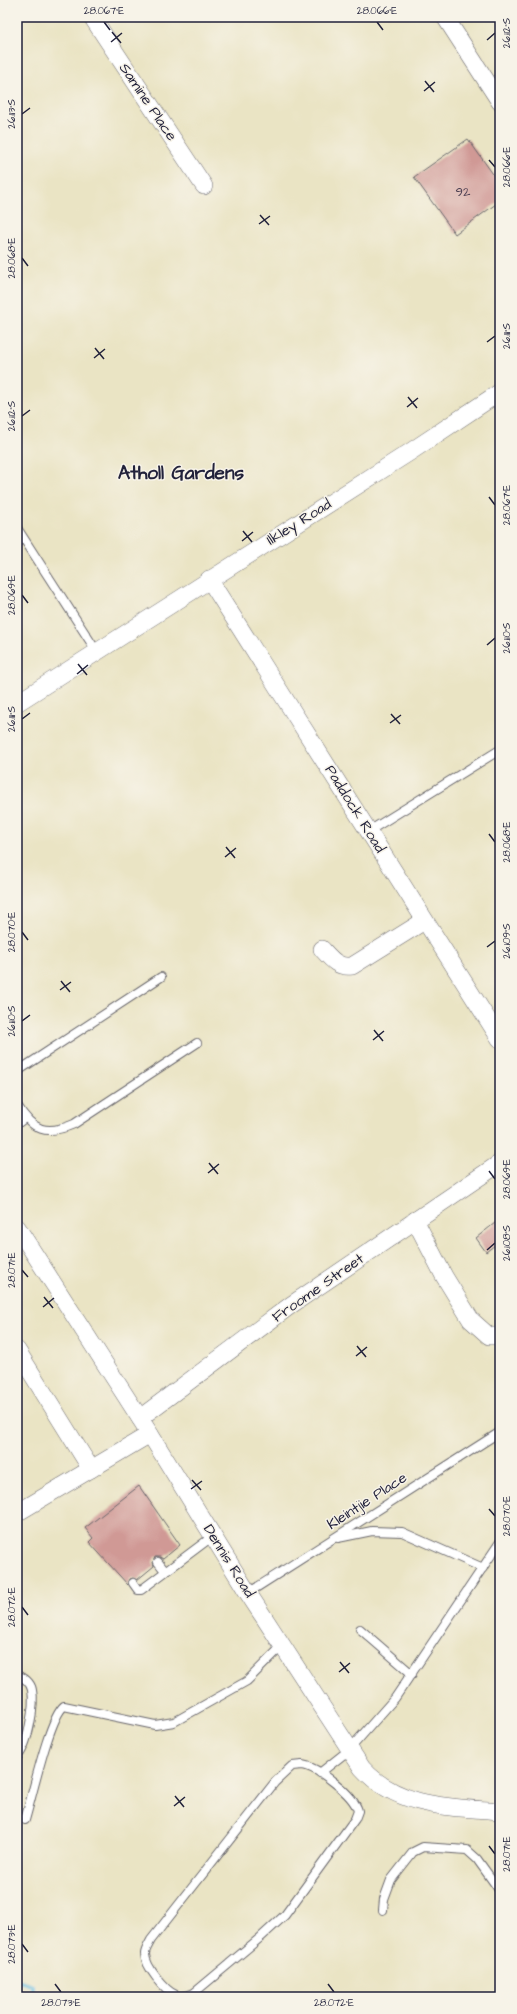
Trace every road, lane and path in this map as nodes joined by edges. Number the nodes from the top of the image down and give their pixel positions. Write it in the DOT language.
graph roads {
  1 [pos="92,17"];
  2 [pos="445,17"];
  3 [pos="500,102"];
  4 [pos="204,186"];
  5 [pos="500,392"];
  6 [pos="17,528"];
  7 [pos="209,579"];
  8 [pos="97,652"];
  9 [pos="17,703"];
  10 [pos="498,752"];
  11 [pos="369,831"];
  12 [pos="424,921"];
  13 [pos="322,949"];
  14 [pos="161,977"];
  15 [pos="500,1039"];
  16 [pos="197,1043"];
  17 [pos="17,1073"];
  18 [pos="17,1105"];
  19 [pos="25,1118"];
  20 [pos="17,1124"];
  21 [pos="500,1163"];
  22 [pos="415,1220"];
  23 [pos="17,1227"];
  24 [pos="500,1336"];
  25 [pos="17,1350"];
  26 [pos="140,1418"];
  27 [pos="500,1432"];
  28 [pos="150,1434"];
  29 [pos="90,1469"];
  30 [pos="17,1513"];
  31 [pos="213,1536"];
  32 [pos="334,1538"];
  33 [pos="500,1542"];
  34 [pos="158,1562"];
  35 [pos="483,1568"];
  36 [pos="165,1571"];
  37 [pos="134,1583"];
  38 [pos="248,1593"];
  39 [pos="360,1629"];
  40 [pos="282,1646"];
  41 [pos="412,1674"];
  42 [pos="17,1676"];
  43 [pos="349,1750"];
  44 [pos="17,1756"];
  45 [pos="320,1773"];
  46 [pos="500,1811"];
  47 [pos="25,1820"];
  48 [pos="500,1891"];
  49 [pos="383,1910"];
  1 -- 4 [label="street, Samine Place"];
  2 -- 3 [label="street"];
  5 -- 7 [label="street, Ilkley Road"];
  6 -- 8 [label="lane"];
  7 -- 8 [label="street, Ilkley Road"];
  7 -- 11 [label="street, Paddock Road"];
  8 -- 9 [label="street, Ilkley Road"];
  10 -- 11 [label="lane"];
  11 -- 12 [label="street, Paddock Road"];
  12 -- 13 [label="street"];
  12 -- 15 [label="street, Paddock Road"];
  14 -- 17 [label="lane"];
  16 -- 19 [label="lane"];
  18 -- 19 [label="lane"];
  19 -- 20 [label="lane"];
  21 -- 22 [label="street, Froome Street"];
  22 -- 24 [label="street"];
  22 -- 26 [label="street, Froome Street"];
  23 -- 26 [label="street, Dennis Road"];
  25 -- 29 [label="street"];
  26 -- 28 [label="street, Dennis Road"];
  27 -- 32 [label="lane, Kleintjie Place"];
  28 -- 29 [label="street"];
  28 -- 31 [label="street, Dennis Road"];
  29 -- 30 [label="street"];
  31 -- 36 [label="lane"];
  31 -- 38 [label="street, Dennis Road"];
  32 -- 35 [label="lane"];
  32 -- 38 [label="lane, Kleintjie Place"];
  33 -- 35 [label="lane"];
  34 -- 36 [label="lane"];
  35 -- 41 [label="lane"];
  36 -- 37 [label="lane"];
  38 -- 40 [label="street, Dennis Road"];
  39 -- 41 [label="lane"];
  40 -- 43 [label="street, Dennis Road"];
  40 -- 47 [label="lane"];
  41 -- 43 [label="lane"];
  42 -- 44 [label="lane"];
  43 -- 45 [label="lane"];
  43 -- 46 [label="street, Dennis Road"];
  45 -- 45 [label="lane"];
  48 -- 49 [label="lane"];
}
